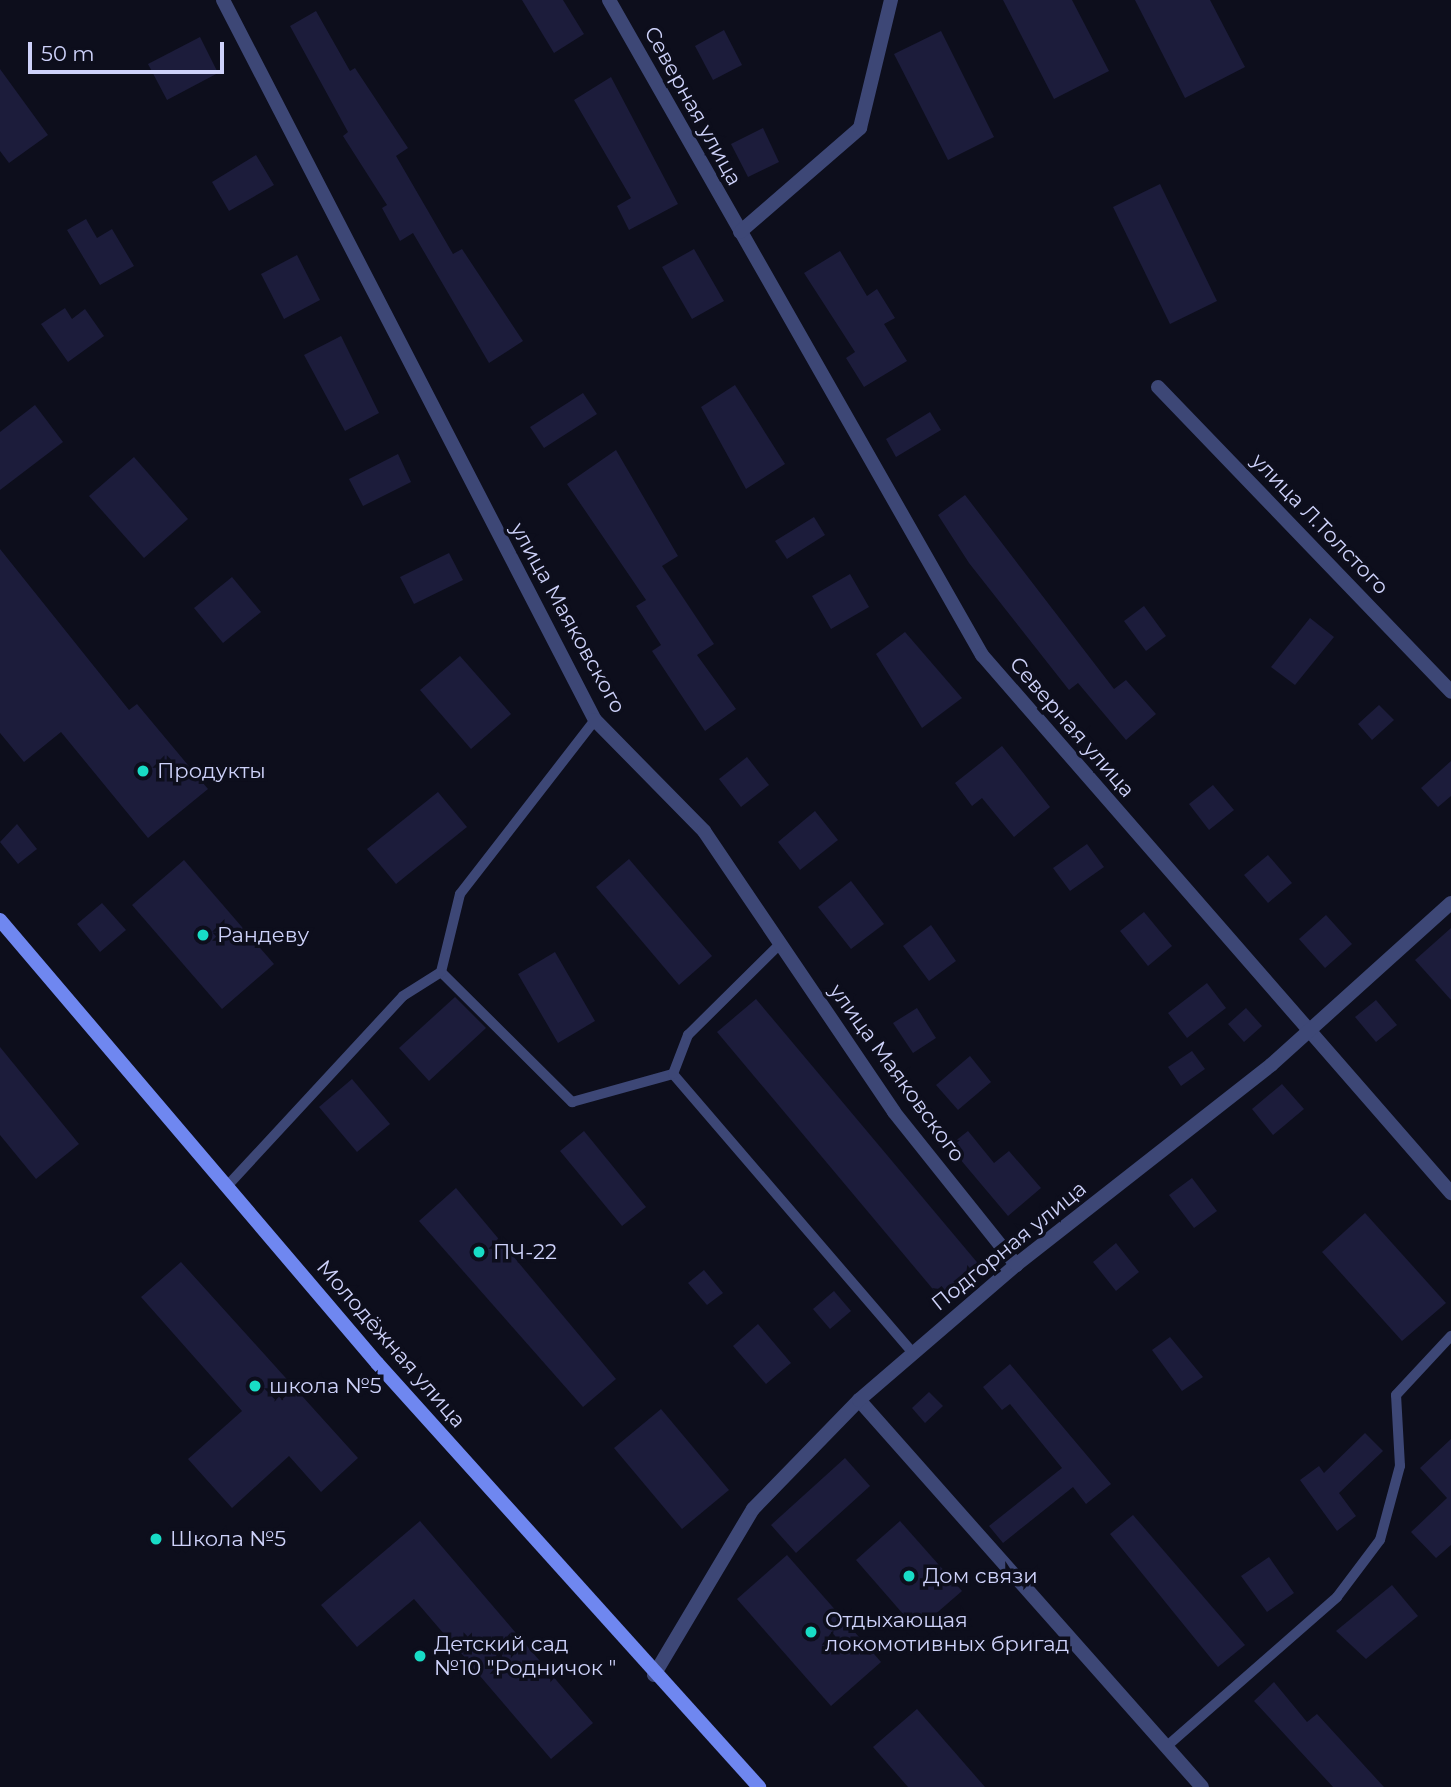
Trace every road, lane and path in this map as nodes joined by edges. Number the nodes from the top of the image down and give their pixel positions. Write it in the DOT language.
graph roads {
  1 [pos="223,0"];
  2 [pos="609,0"];
  3 [pos="891,0"];
  4 [pos="740,232"];
  5 [pos="1158,387"];
  6 [pos="1451,692"];
  7 [pos="595,720"];
  8 [pos="1451,903"];
  9 [pos="0,920"];
  10 [pos="780,944"];
  11 [pos="441,972"];
  12 [pos="1304,1029"];
  13 [pos="673,1074"];
  14 [pos="229,1184"];
  15 [pos="1451,1192"];
  16 [pos="1016,1265"];
  17 [pos="1451,1336"];
  18 [pos="913,1353"];
  19 [pos="859,1399"];
  20 [pos="653,1675"];
  21 [pos="1167,1746"];
  22 [pos="759,1787"];
  23 [pos="1202,1787"];
  1 -- 7 [label="street, улица Маяковского"];
  2 -- 4 [label="street, Северная улица"];
  3 -- 4 [label="street"];
  4 -- 12 [label="street, Северная улица"];
  5 -- 6 [label="street, улица Л.Толстого"];
  7 -- 10 [label="street, улица Маяковского"];
  7 -- 11 [label="lane"];
  8 -- 12 [label="street, Подгорная улица"];
  9 -- 14 [label="street, Молодёжная улица"];
  10 -- 13 [label="lane"];
  10 -- 16 [label="street, улица Маяковского"];
  11 -- 13 [label="lane"];
  11 -- 14 [label="lane"];
  12 -- 15 [label="street, Северная улица"];
  12 -- 16 [label="street, Подгорная улица"];
  13 -- 18 [label="lane"];
  14 -- 20 [label="street, Молодёжная улица"];
  16 -- 18 [label="street, Подгорная улица"];
  17 -- 21 [label="lane"];
  18 -- 19 [label="street, Подгорная улица"];
  19 -- 20 [label="street, Подгорная улица"];
  19 -- 21 [label="street"];
  20 -- 22 [label="street, Молодёжная улица"];
  21 -- 23 [label="street"];
}
